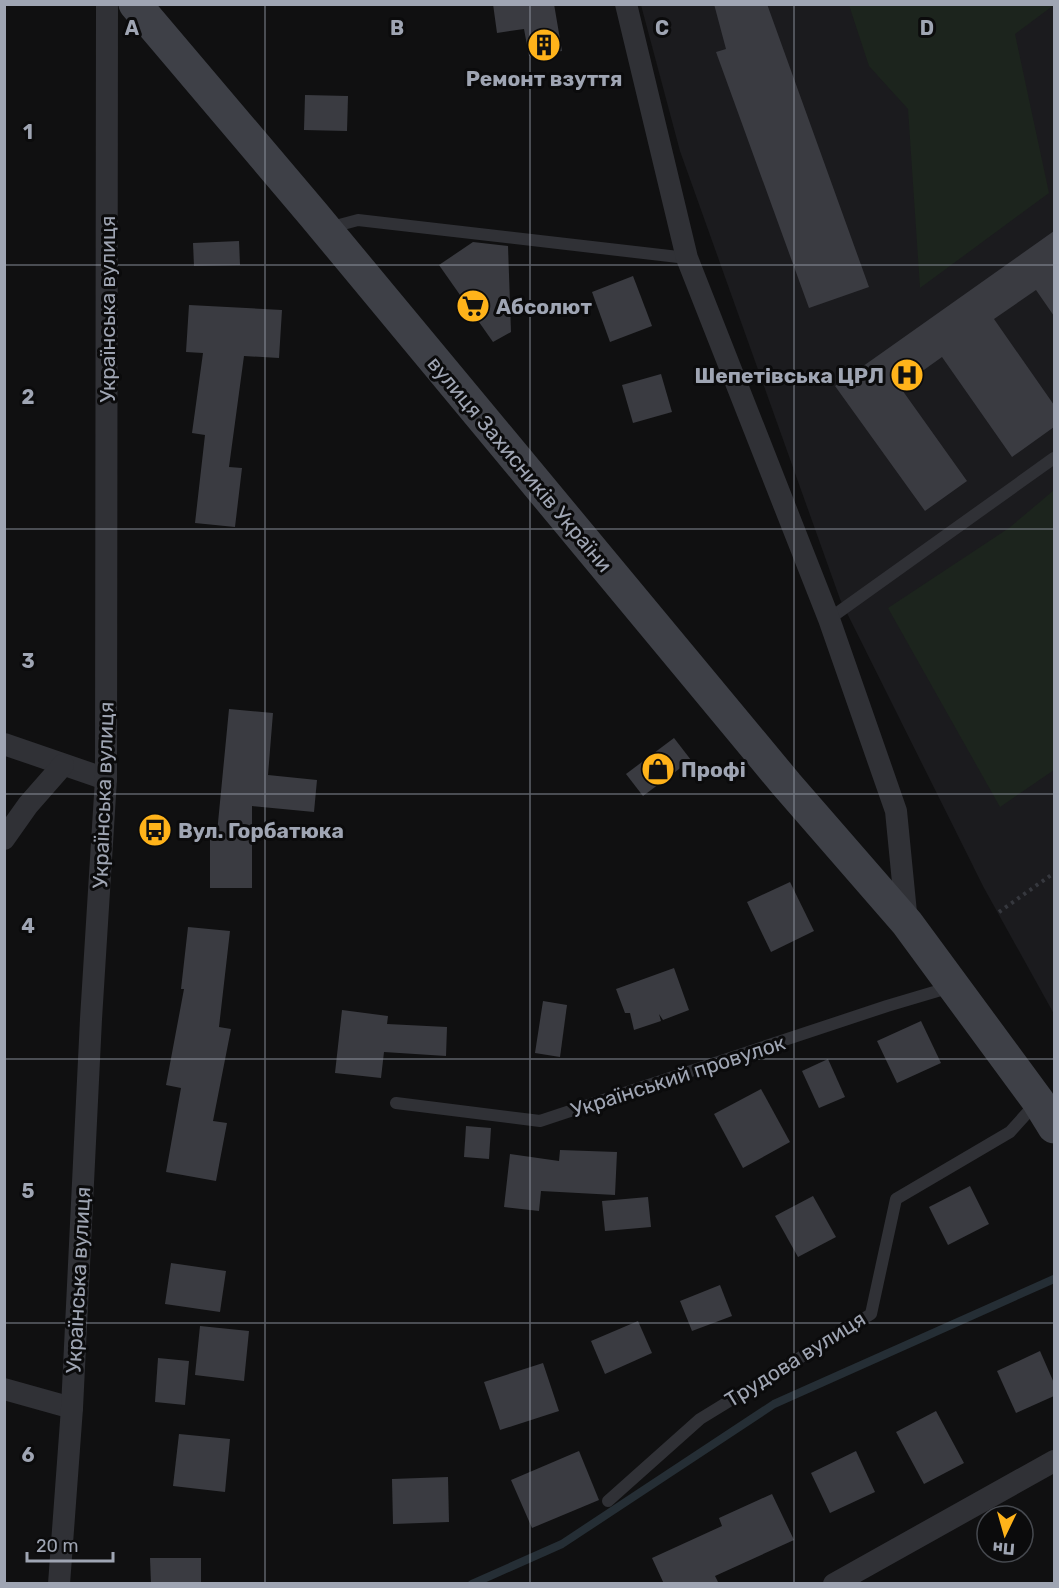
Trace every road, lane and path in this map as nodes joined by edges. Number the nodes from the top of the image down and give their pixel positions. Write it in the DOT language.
graph roads {
  1 [pos="106,4"];
  2 [pos="135,4"];
  3 [pos="626,4"];
  4 [pos="325,229"];
  5 [pos="687,258"];
  6 [pos="1054,458"];
  7 [pos="830,619"];
  8 [pos="4,744"];
  9 [pos="63,765"];
  10 [pos="106,780"];
  11 [pos="4,839"];
  12 [pos="1054,873"];
  13 [pos="999,912"];
  14 [pos="907,923"];
  15 [pos="954,986"];
  16 [pos="396,1103"];
  17 [pos="1046,1114"];
  18 [pos="4,1389"];
  19 [pos="72,1408"];
  20 [pos="1054,1461"];
  21 [pos="608,1501"];
  22 [pos="59,1584"];
  23 [pos="834,1584"];
  1 -- 10 [label="street, Українська вулиця"];
  2 -- 4 [label="main road, вулиця Захисників України"];
  3 -- 5 [label="street"];
  4 -- 5 [label="lane"];
  4 -- 14 [label="main road, вулиця Захисників України"];
  5 -- 7 [label="street"];
  6 -- 7 [label="lane"];
  7 -- 14 [label="street"];
  8 -- 9 [label="street"];
  9 -- 10 [label="street"];
  9 -- 11 [label="street, Українська вулиця"];
  10 -- 19 [label="street, Українська вулиця"];
  12 -- 13 [label="path"];
  14 -- 15 [label="main road, вулиця Захисників України"];
  15 -- 16 [label="lane, Український провулок"];
  15 -- 17 [label="main road, вулиця Захисників України"];
  17 -- 21 [label="lane, Трудова вулиця"];
  18 -- 19 [label="street"];
  19 -- 22 [label="street, Українська вулиця"];
  20 -- 23 [label="street"];
}
